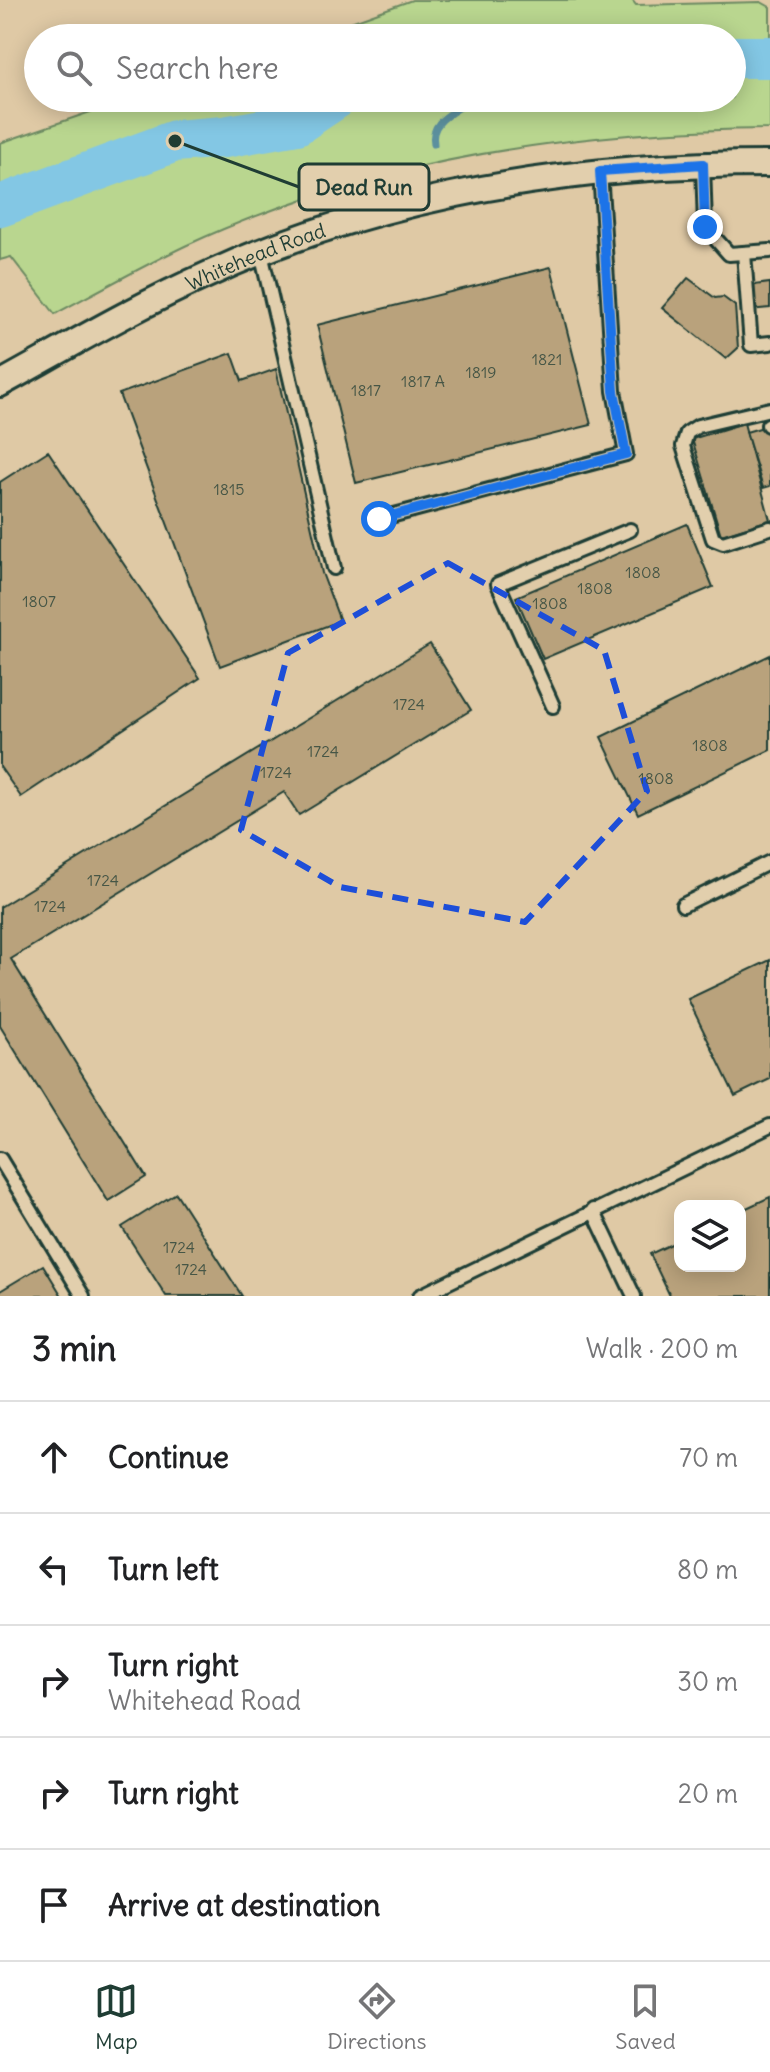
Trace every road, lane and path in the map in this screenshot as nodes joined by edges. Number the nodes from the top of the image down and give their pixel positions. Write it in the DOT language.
graph roads {
  1 [pos="703,164"];
  2 [pos="770,164"];
  3 [pos="600,171"];
  4 [pos="770,251"];
  5 [pos="261,253"];
  6 [pos="744,253"];
  7 [pos="770,343"];
  8 [pos="0,384"];
  9 [pos="770,409"];
  10 [pos="379,519"];
  11 [pos="770,528"];
  12 [pos="630,530"];
  13 [pos="334,568"];
  14 [pos="553,706"];
  15 [pos="770,862"];
  16 [pos="683,905"];
  17 [pos="770,1126"];
  18 [pos="0,1159"];
  19 [pos="593,1210"];
  20 [pos="83,1296"];
  21 [pos="420,1296"];
  22 [pos="634,1296"];
  1 -- 2 [label="street, Whitehead Road"];
  1 -- 3 [label="street, Whitehead Road"];
  1 -- 6 [label="lane"];
  3 -- 5 [label="street, Whitehead Road"];
  3 -- 10 [label="lane"];
  4 -- 6 [label="lane"];
  5 -- 8 [label="street, Whitehead Road"];
  5 -- 13 [label="lane"];
  6 -- 7 [label="lane"];
  9 -- 11 [label="lane"];
  12 -- 14 [label="lane"];
  15 -- 16 [label="lane"];
  17 -- 19 [label="lane"];
  18 -- 20 [label="lane"];
  19 -- 21 [label="lane"];
  19 -- 22 [label="lane"];
}
